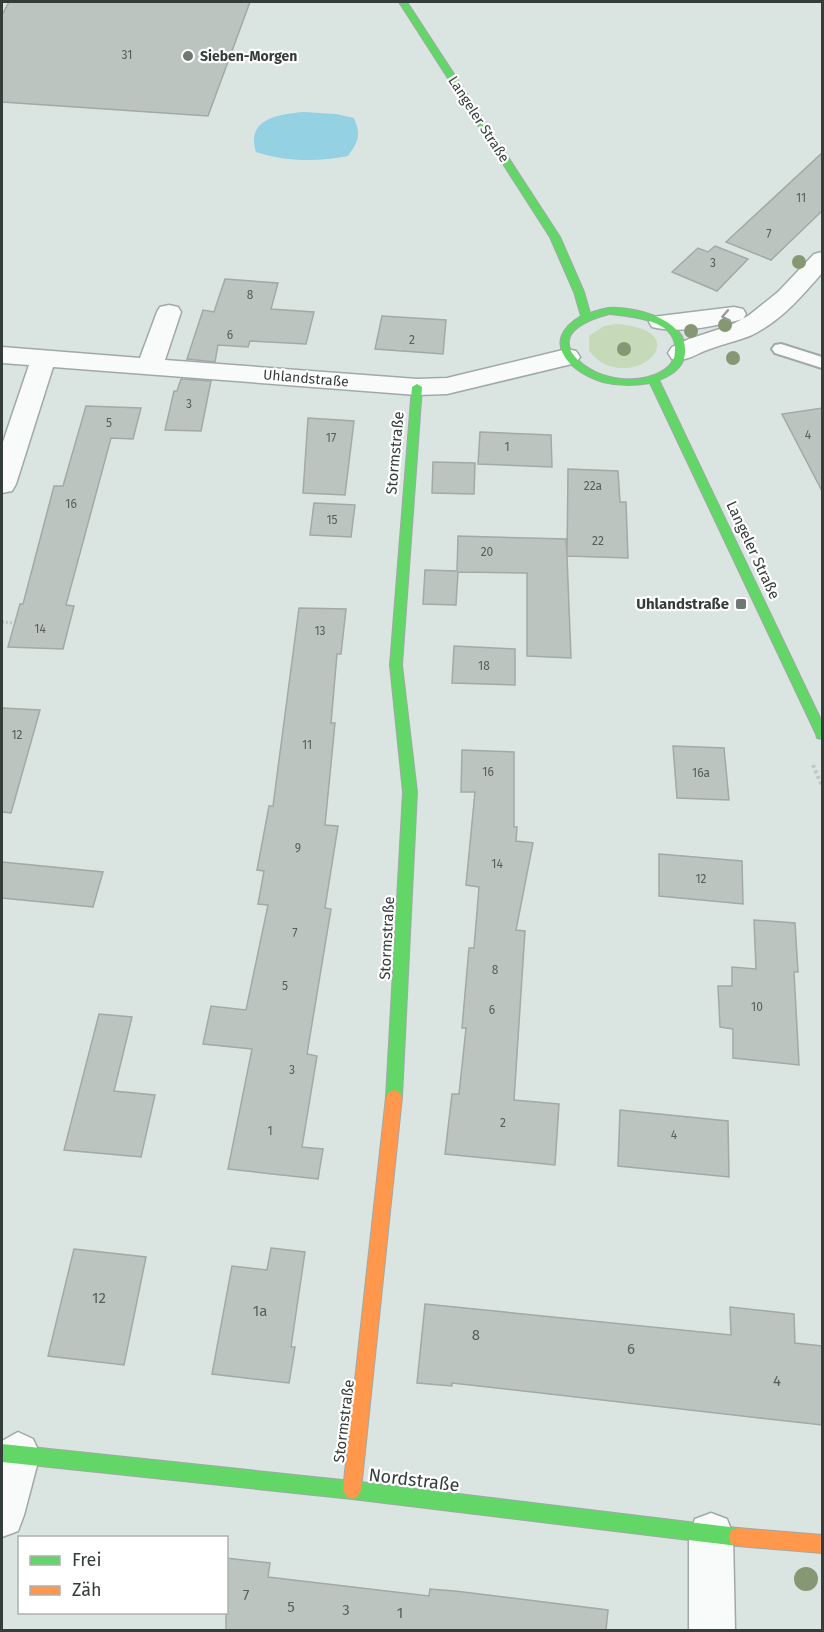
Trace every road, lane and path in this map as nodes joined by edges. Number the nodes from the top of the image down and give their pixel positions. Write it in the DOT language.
graph roads {
  1 [pos="403,2"];
  2 [pos="555,237"];
  3 [pos="822,259"];
  4 [pos="586,271"];
  5 [pos="613,299"];
  6 [pos="782,300"];
  7 [pos="170,312"];
  8 [pos="632,312"];
  9 [pos="586,317"];
  10 [pos="661,322"];
  11 [pos="781,349"];
  12 [pos="681,353"];
  13 [pos="2,354"];
  14 [pos="44,357"];
  15 [pos="567,357"];
  16 [pos="822,363"];
  17 [pos="150,366"];
  18 [pos="653,379"];
  19 [pos="417,387"];
  20 [pos="2,484"];
  21 [pos="2,622"];
  22 [pos="13,623"];
  23 [pos="822,734"];
  24 [pos="10,1453"];
  25 [pos="352,1490"];
  26 [pos="2,1515"];
  27 [pos="711,1535"];
  28 [pos="822,1544"];
  29 [pos="712,1630"];
  1 -- 2 [label="street, Langeler Straße"];
  2 -- 4 [label="street, Langeler Straße"];
  2 -- 9 [label="street, Langeler Straße"];
  3 -- 6 [label="street"];
  5 -- 8 [label="street"];
  6 -- 10 [label="street, one-way"];
  6 -- 12 [label="street"];
  7 -- 17 [label="street"];
  8 -- 9 [label="street"];
  8 -- 10 [label="street"];
  9 -- 15 [label="street"];
  10 -- 12 [label="street"];
  11 -- 16 [label="lane"];
  12 -- 18 [label="street"];
  13 -- 14 [label="street, Uhlandstraße"];
  14 -- 17 [label="street, Uhlandstraße"];
  14 -- 20 [label="street"];
  15 -- 18 [label="street"];
  15 -- 19 [label="street, Uhlandstraße"];
  17 -- 19 [label="street, Uhlandstraße"];
  18 -- 23 [label="street, Langeler Straße"];
  19 -- 25 [label="street, Stormstraße"];
  21 -- 22 [label="path"];
  24 -- 25 [label="street, Nordstraße"];
  24 -- 26 [label="street"];
  25 -- 27 [label="street, Nordstraße"];
  27 -- 28 [label="street, Nordstraße"];
  27 -- 29 [label="street"];
}
